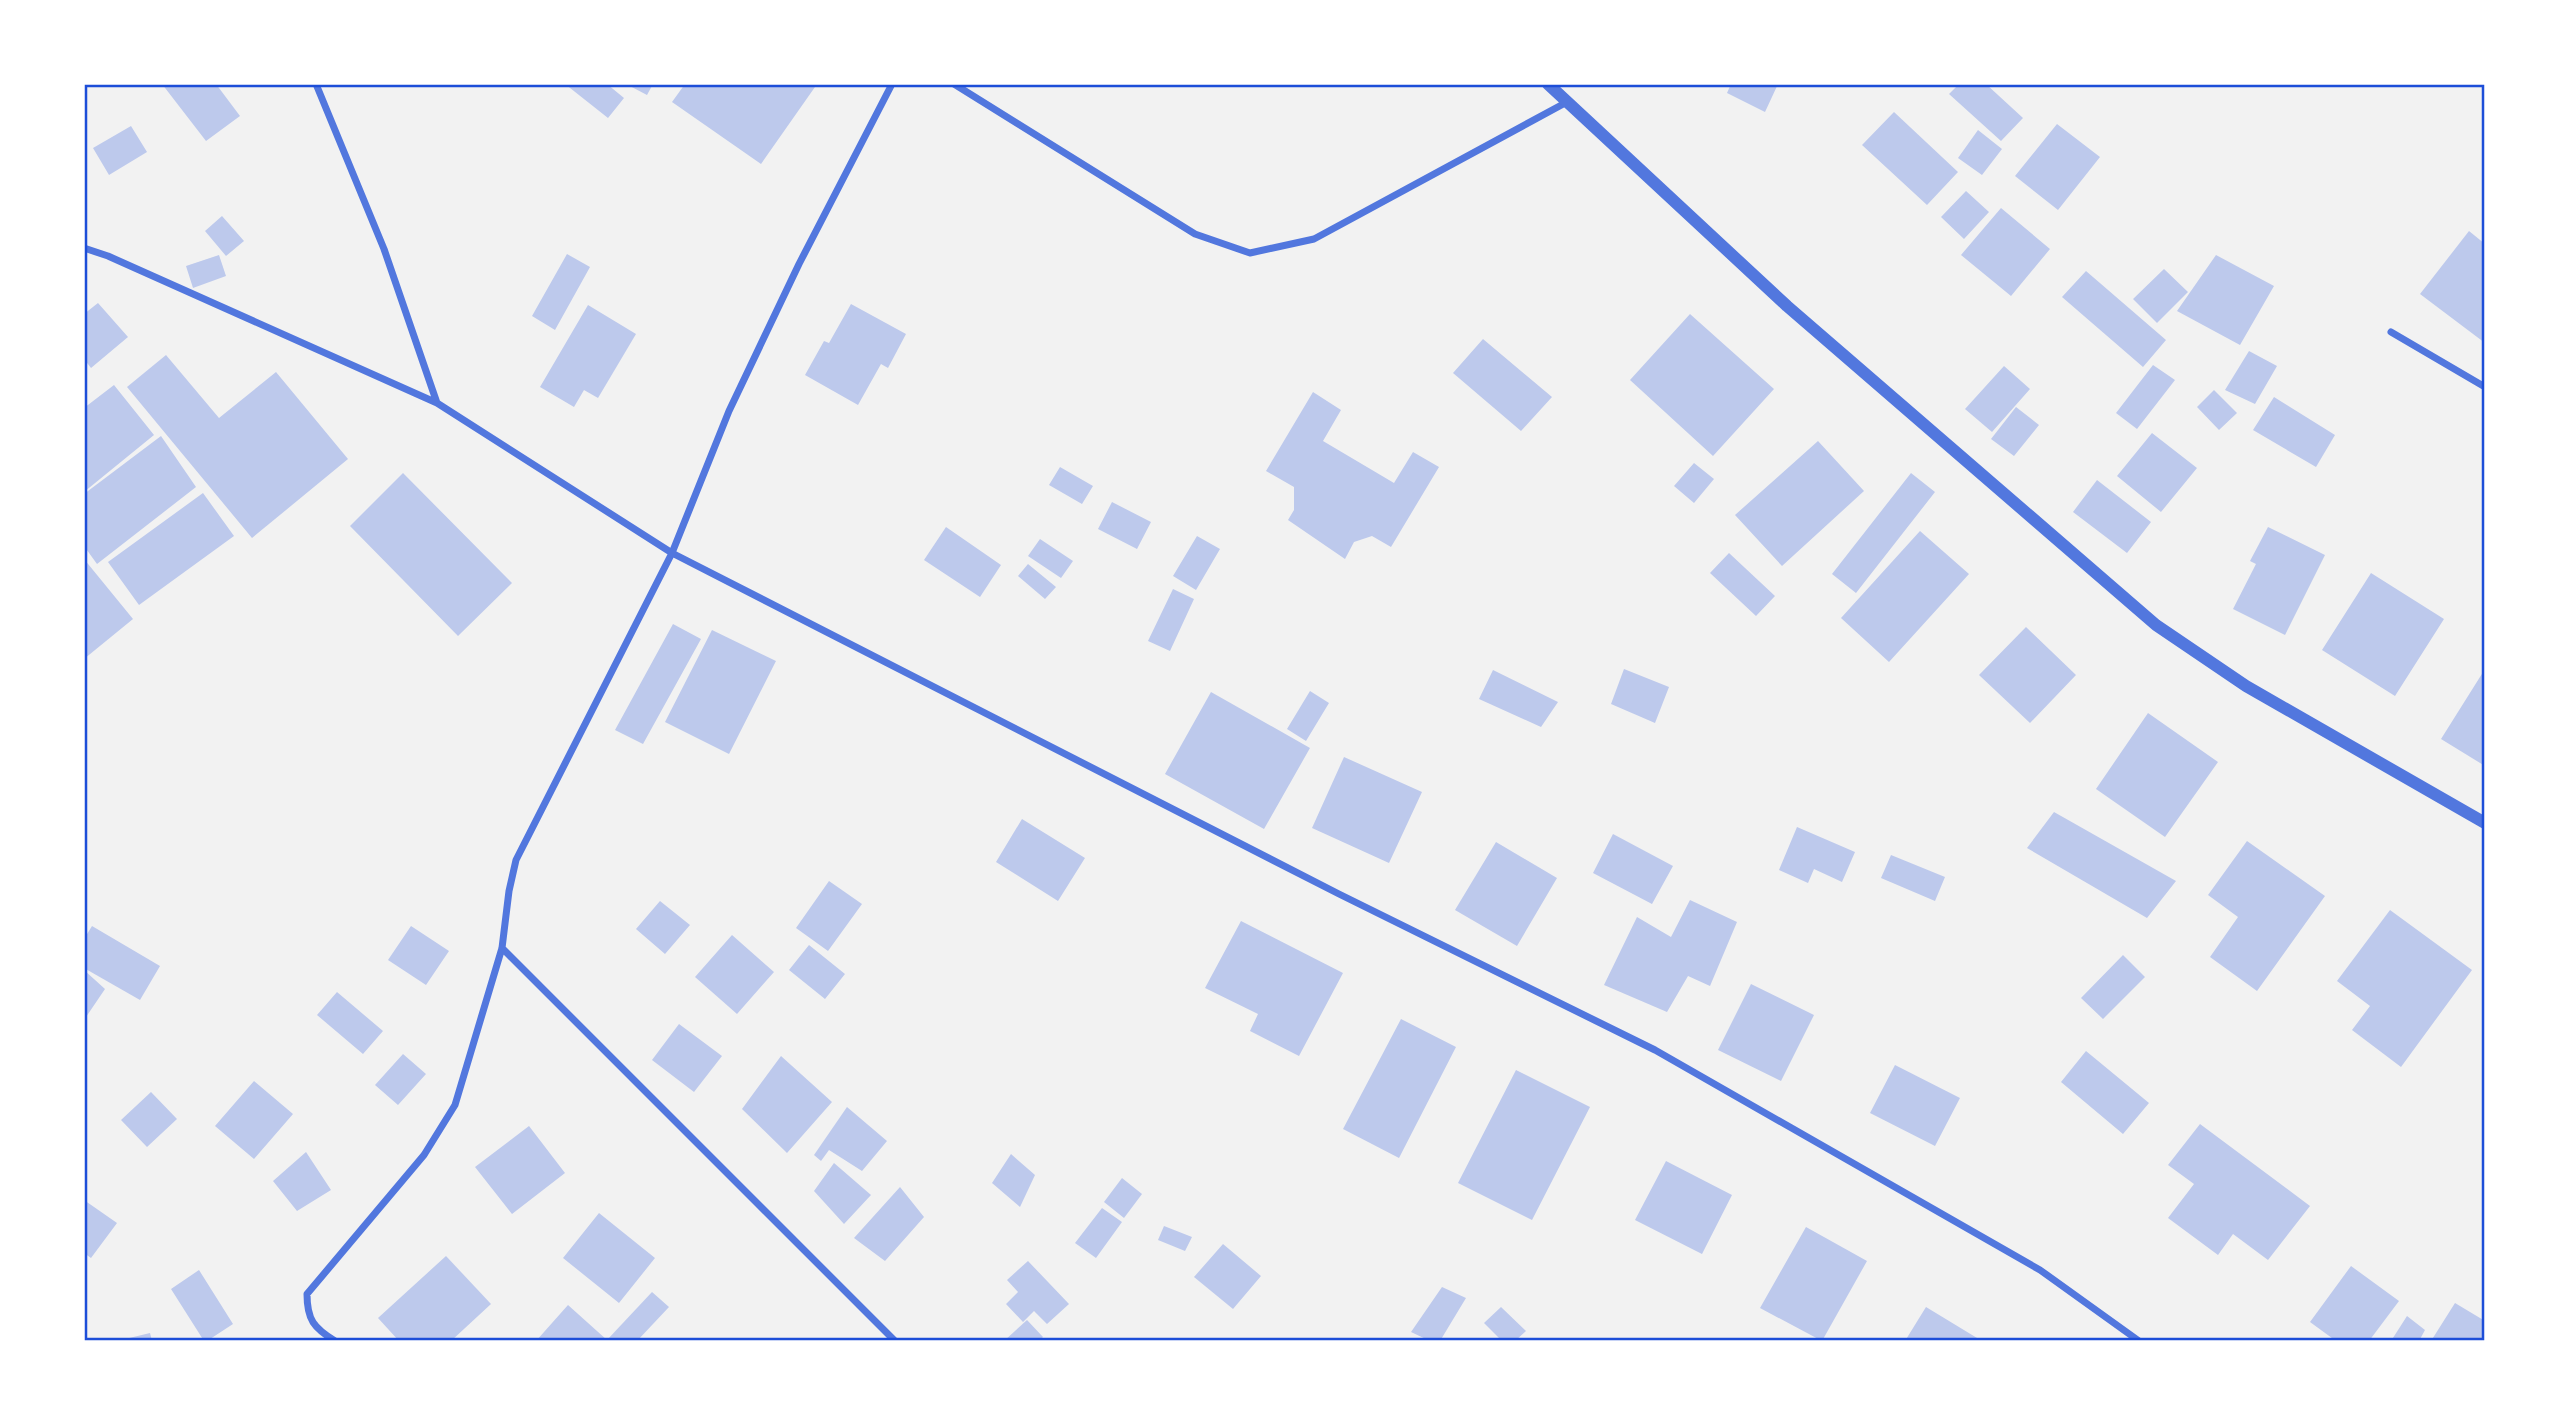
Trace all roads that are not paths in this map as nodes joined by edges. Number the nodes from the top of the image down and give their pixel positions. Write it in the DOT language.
graph roads {
  1 [pos="316,84"];
  2 [pos="892,84"];
  3 [pos="954,84"];
  4 [pos="1548,84"];
  5 [pos="1567,102"];
  6 [pos="84,248"];
  7 [pos="2391,332"];
  8 [pos="2485,387"];
  9 [pos="437,403"];
  10 [pos="672,553"];
  11 [pos="2485,823"];
  12 [pos="502,948"];
  13 [pos="335,1341"];
  14 [pos="895,1341"];
  15 [pos="2139,1341"];
  1 -- 9 [label="street"];
  2 -- 10 [label="street"];
  3 -- 5 [label="street"];
  4 -- 5 [label="street"];
  5 -- 11 [label="street"];
  6 -- 9 [label="street"];
  7 -- 8 [label="street"];
  9 -- 10 [label="street"];
  10 -- 12 [label="street"];
  10 -- 15 [label="street"];
  12 -- 13 [label="street"];
  12 -- 14 [label="street"];
}
